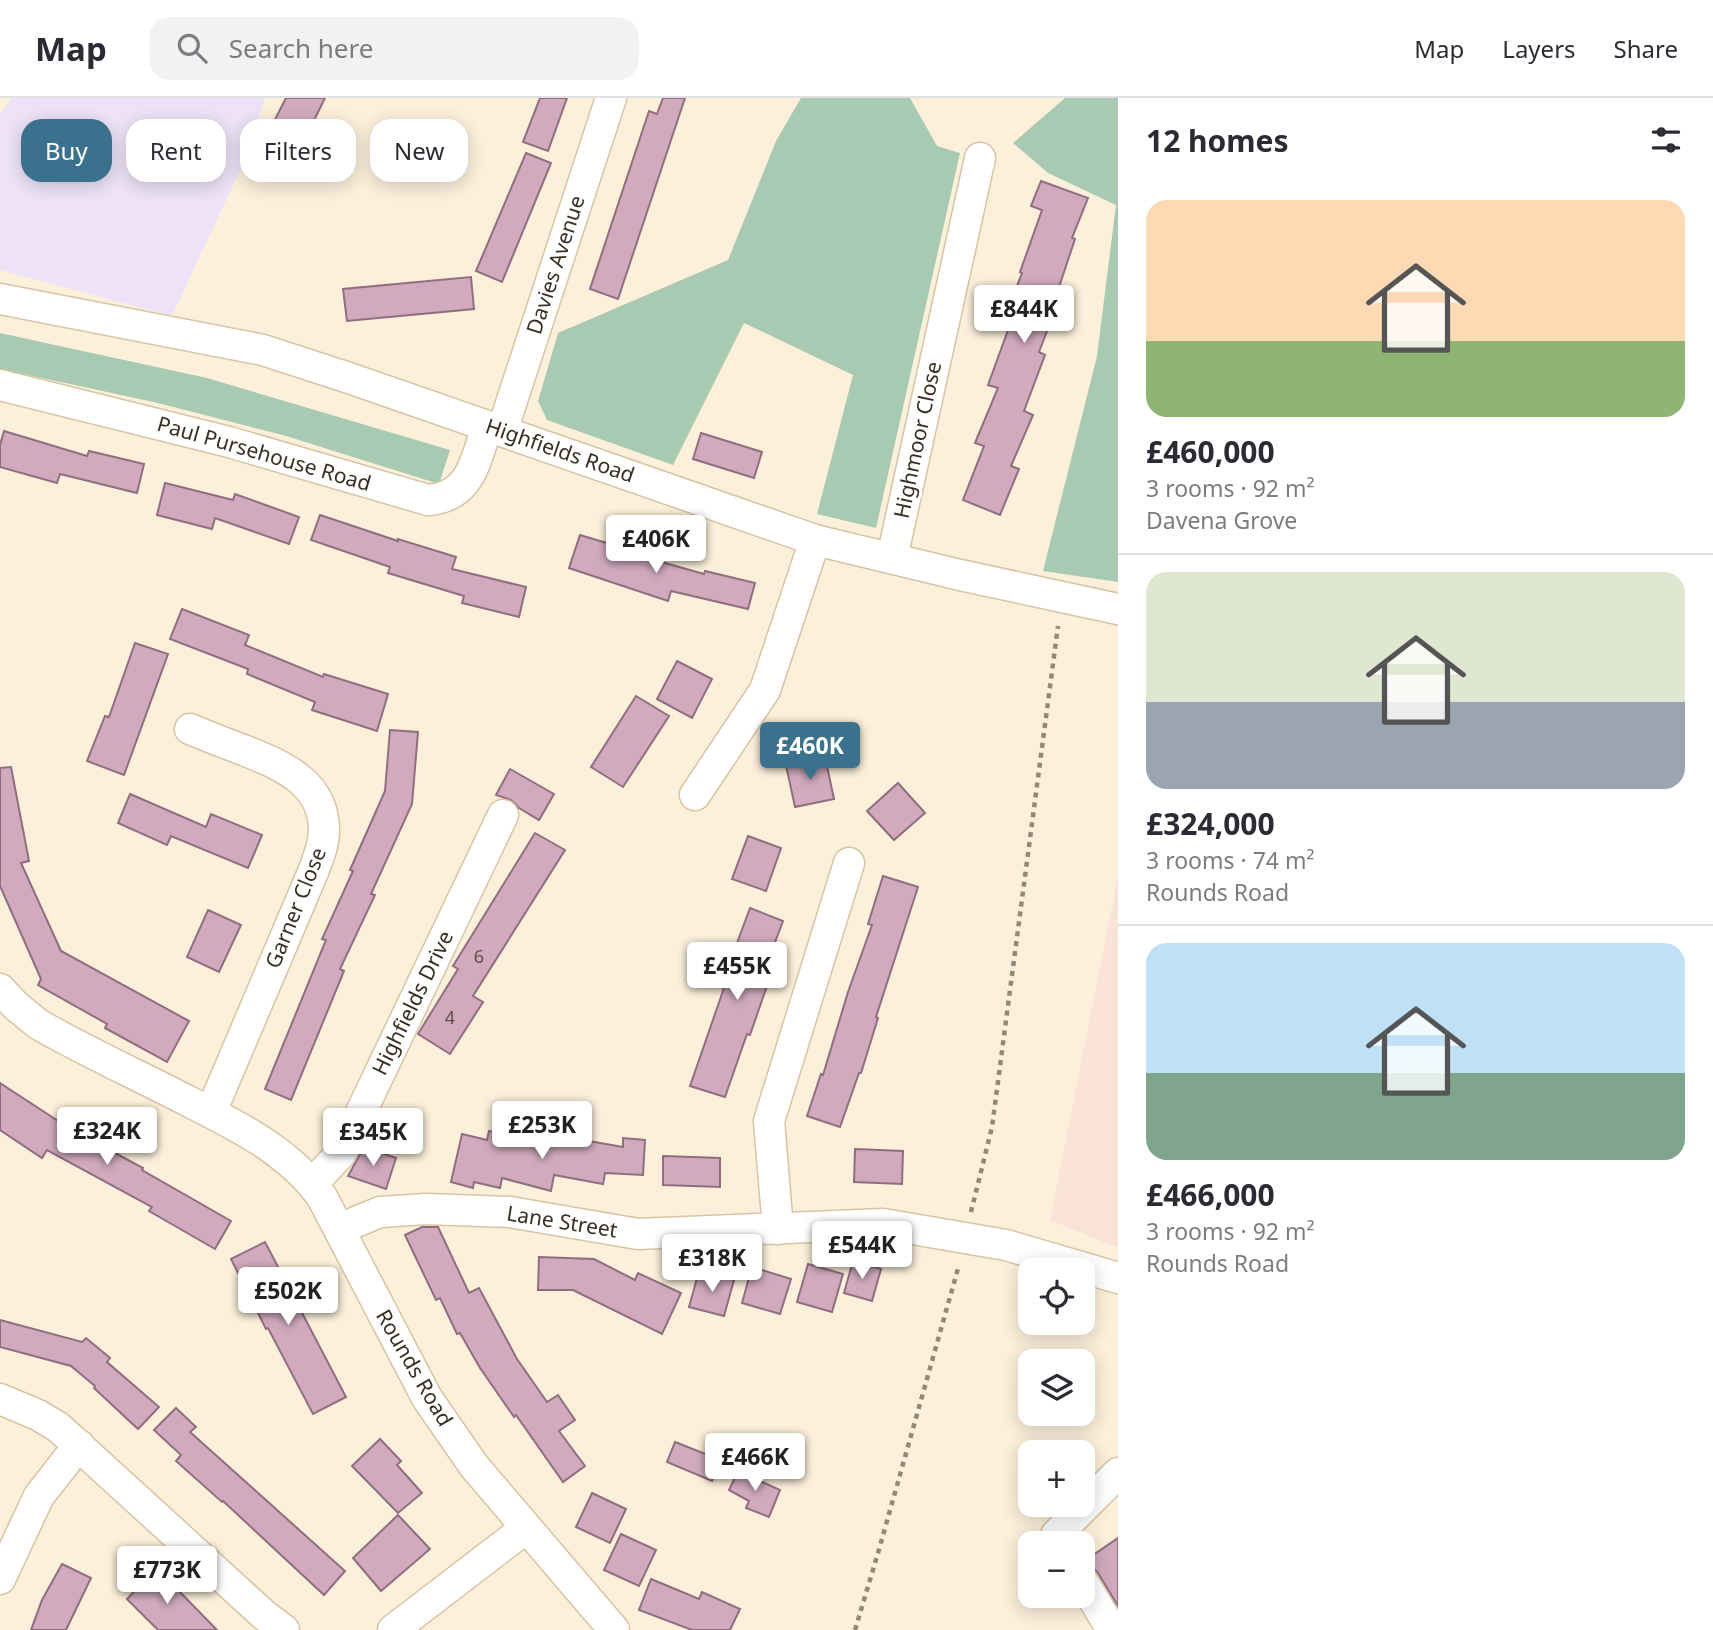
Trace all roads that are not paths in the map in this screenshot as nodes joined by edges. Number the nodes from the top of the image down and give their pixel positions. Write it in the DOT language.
graph roads {
  1 [pos="611,98"];
  2 [pos="980,158"];
  3 [pos="0,299"];
  4 [pos="0,385"];
  5 [pos="494,429"];
  6 [pos="815,540"];
  7 [pos="892,558"];
  8 [pos="1118,609"];
  9 [pos="190,729"];
  10 [pos="695,795"];
  11 [pos="503,815"];
  12 [pos="849,863"];
  13 [pos="0,989"];
  14 [pos="211,1112"];
  15 [pos="313,1183"];
  16 [pos="778,1228"];
  17 [pos="340,1229"];
  18 [pos="1118,1278"];
  19 [pos="0,1399"];
  20 [pos="79,1445"];
  21 [pos="1118,1473"];
  22 [pos="526,1528"];
  23 [pos="1060,1531"];
  24 [pos="0,1578"];
  25 [pos="1095,1601"];
  26 [pos="284,1630"];
  27 [pos="393,1630"];
  28 [pos="614,1630"];
  29 [pos="1112,1630"];
  1 -- 5 [label="street, Davies Avenue"];
  2 -- 7 [label="street, Highmoor Close"];
  3 -- 5 [label="street, Highfields Road"];
  4 -- 5 [label="street, Paul Pursehouse Road"];
  5 -- 6 [label="street, Highfields Road"];
  6 -- 7 [label="street, Highfields Road"];
  6 -- 10 [label="street"];
  7 -- 8 [label="street, Highfields Road"];
  9 -- 14 [label="street, Garner Close"];
  11 -- 15 [label="street, Highfields Drive"];
  12 -- 16 [label="street"];
  13 -- 14 [label="street, Rounds Road"];
  14 -- 15 [label="street, Rounds Road"];
  15 -- 17 [label="street, Rounds Road"];
  16 -- 17 [label="street, Lane Street"];
  16 -- 18 [label="street, Lane Street"];
  17 -- 22 [label="street, Rounds Road"];
  19 -- 20 [label="street"];
  20 -- 24 [label="street"];
  20 -- 26 [label="street"];
  21 -- 23 [label="street"];
  22 -- 27 [label="street"];
  22 -- 28 [label="street, Rounds Road"];
  25 -- 29 [label="street"];
}
